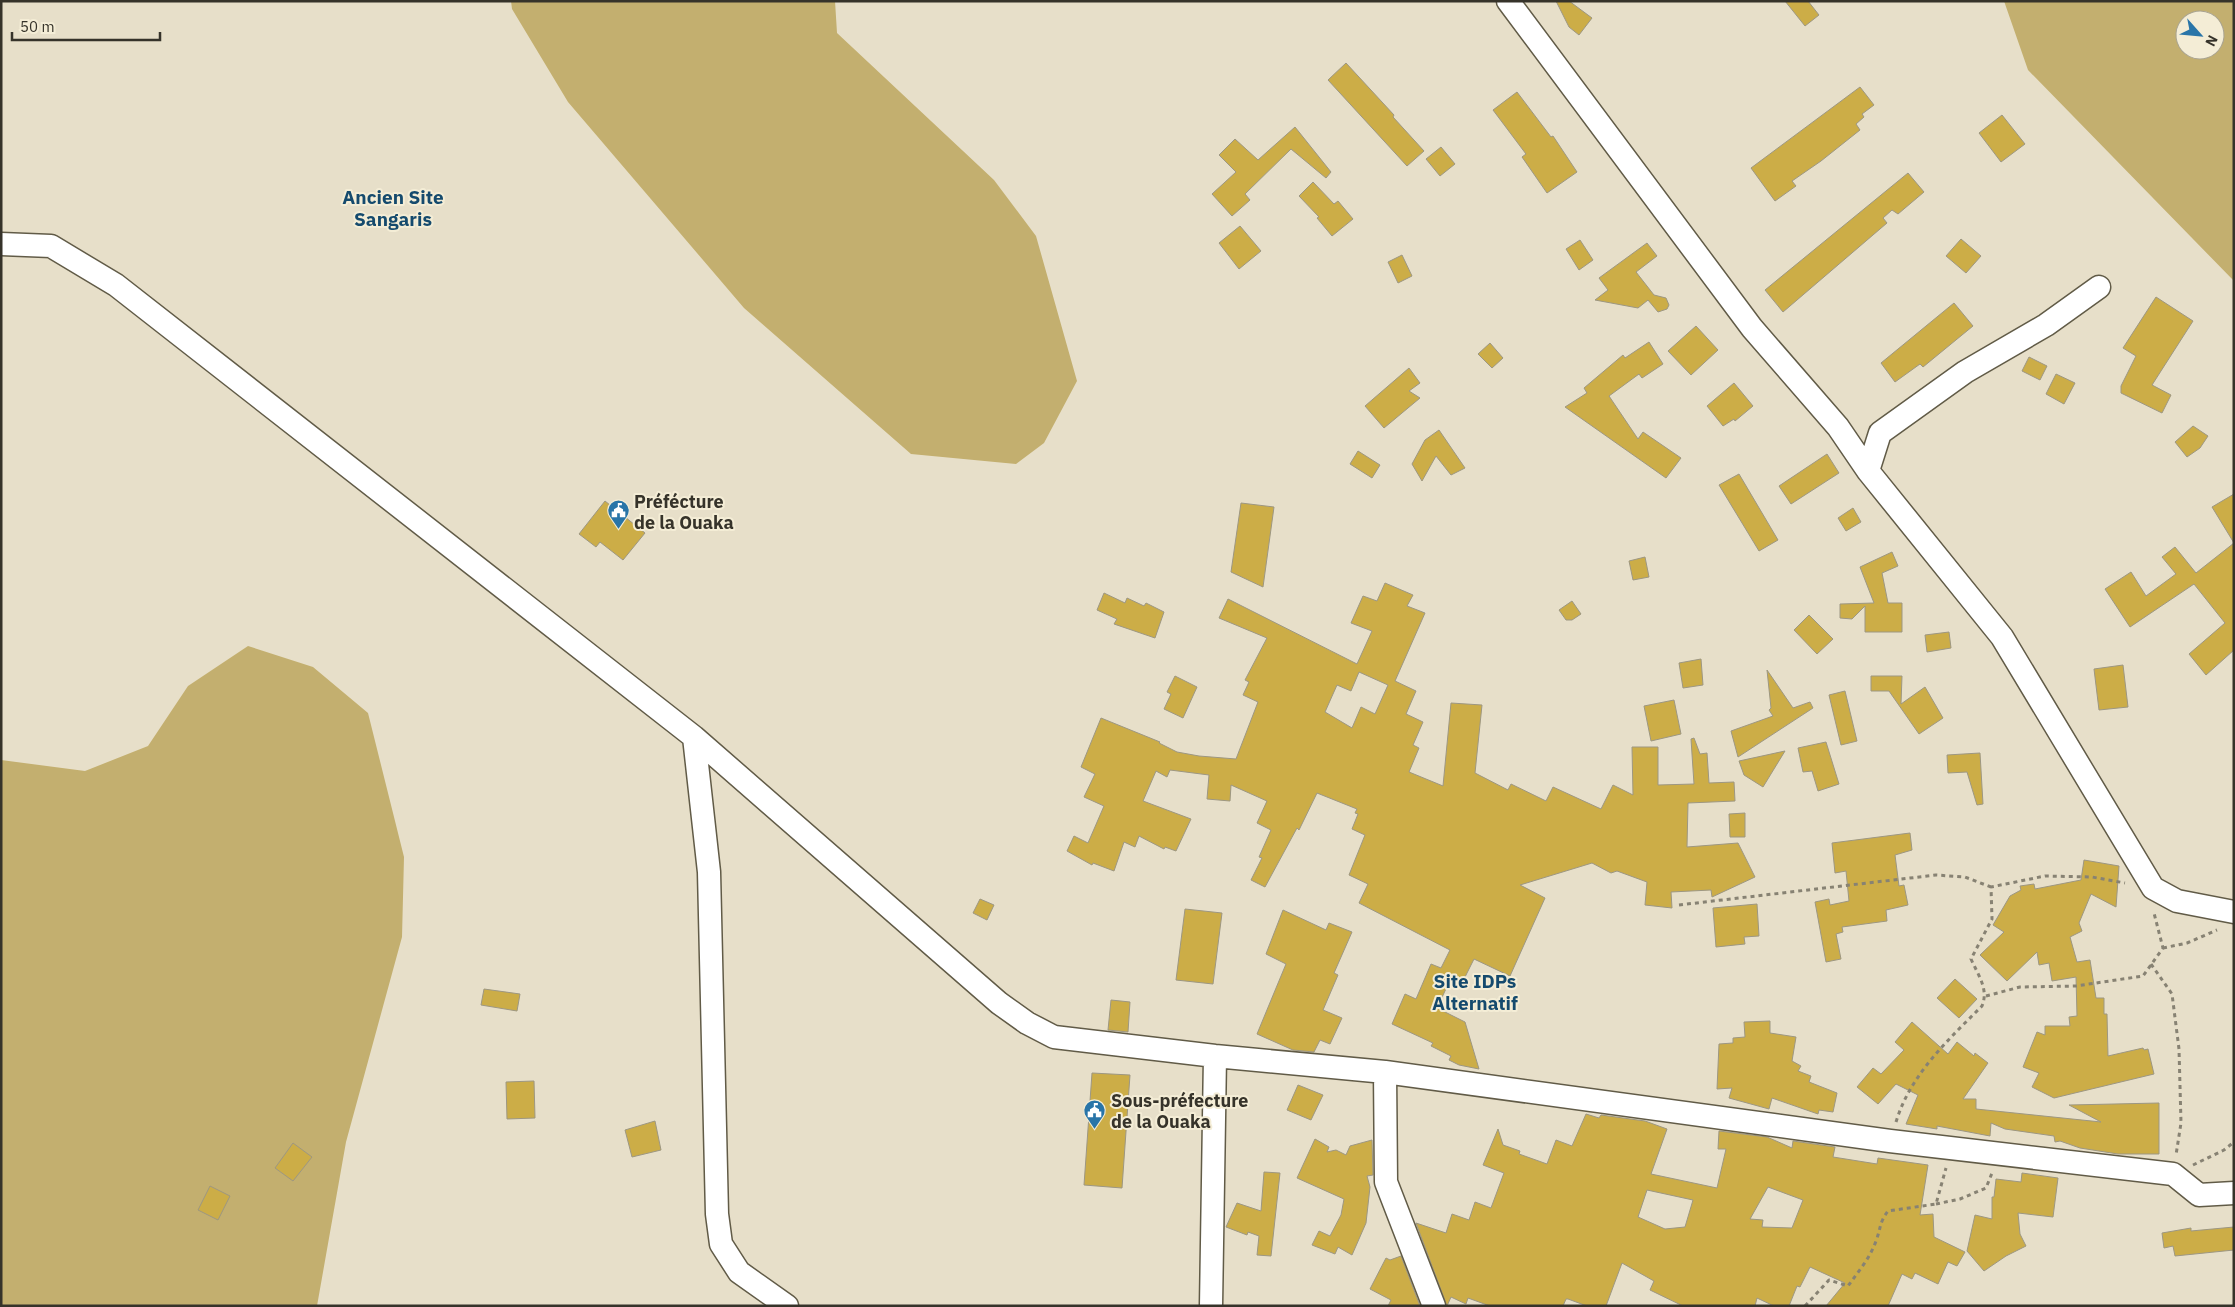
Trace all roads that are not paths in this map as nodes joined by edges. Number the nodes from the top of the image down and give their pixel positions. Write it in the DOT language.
graph roads {
  1 [pos="1508,1"];
  2 [pos="1,244"];
  3 [pos="2100,287"];
  4 [pos="1868,472"];
  5 [pos="694,737"];
  6 [pos="2228,918"];
  7 [pos="1215,1056"];
  8 [pos="1385,1072"];
  9 [pos="2234,1194"];
  10 [pos="787,1306"];
  11 [pos="1211,1306"];
  12 [pos="1434,1306"];
  1 -- 4 [label="street"];
  2 -- 5 [label="street"];
  3 -- 4 [label="street"];
  4 -- 6 [label="street"];
  5 -- 7 [label="street"];
  5 -- 10 [label="street"];
  7 -- 8 [label="street"];
  7 -- 11 [label="street"];
  8 -- 9 [label="street"];
  8 -- 12 [label="street"];
}
